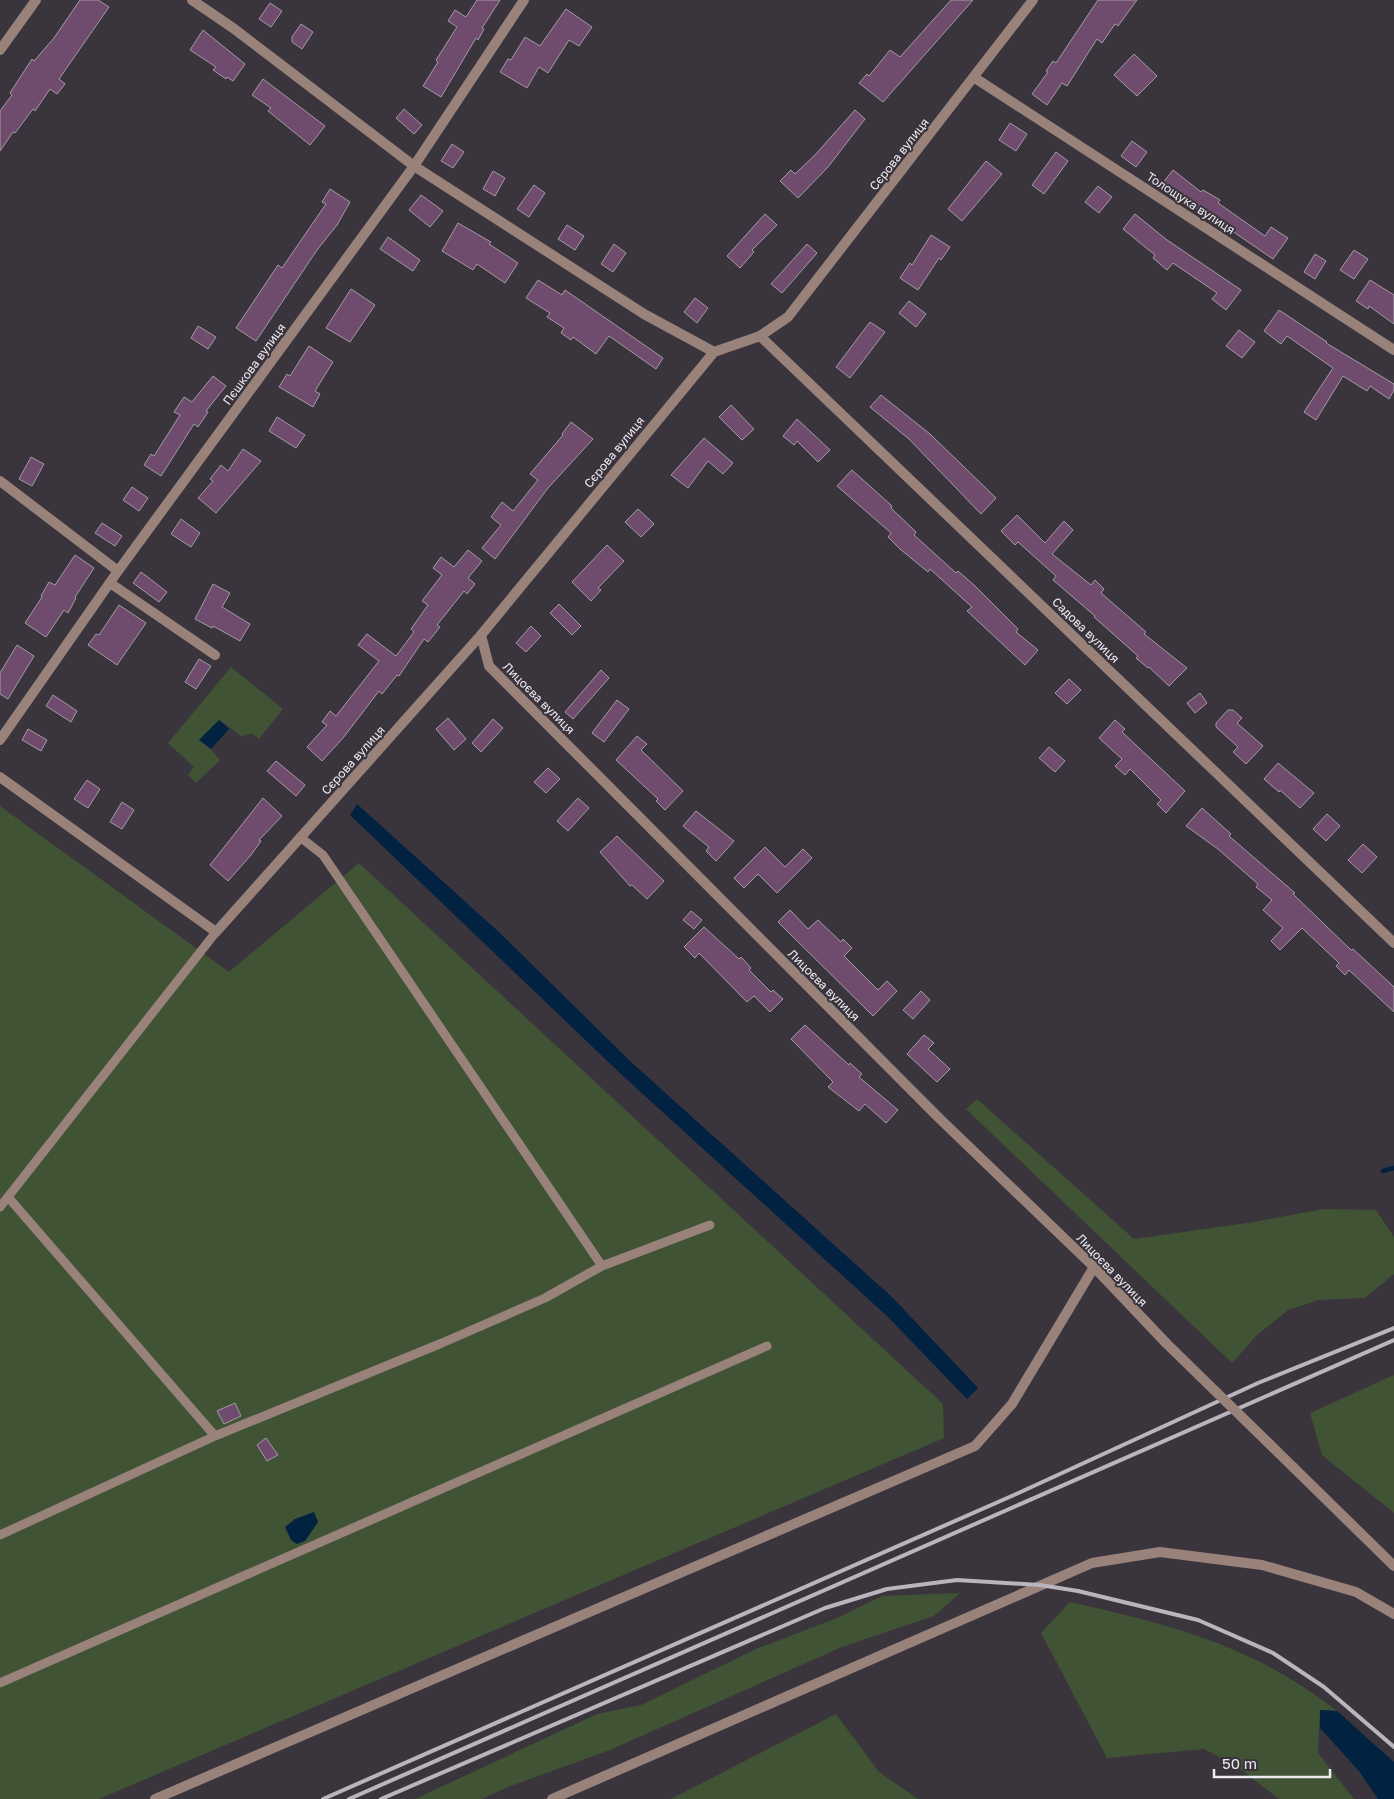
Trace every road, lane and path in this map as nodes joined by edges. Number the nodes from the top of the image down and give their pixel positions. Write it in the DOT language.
graph roads {
  1 [pos="36,0"];
  2 [pos="192,0"];
  3 [pos="524,0"];
  4 [pos="1033,0"];
  5 [pos="0,50"];
  6 [pos="975,78"];
  7 [pos="414,166"];
  8 [pos="760,336"];
  9 [pos="1394,350"];
  10 [pos="714,352"];
  11 [pos="0,481"];
  12 [pos="118,571"];
  13 [pos="110,582"];
  14 [pos="481,635"];
  15 [pos="215,655"];
  16 [pos="0,740"];
  17 [pos="0,777"];
  18 [pos="300,837"];
  19 [pos="216,932"];
  20 [pos="1394,943"];
  21 [pos="8,1197"];
  22 [pos="0,1206"];
  23 [pos="710,1225"];
  24 [pos="602,1266"];
  25 [pos="1094,1267"];
  26 [pos="766,1346"];
  27 [pos="215,1436"];
  28 [pos="0,1535"];
  29 [pos="1394,1566"];
  30 [pos="1394,1614"];
  31 [pos="0,1683"];
  32 [pos="155,1799"];
  33 [pos="552,1799"];
  1 -- 5 [label="street"];
  2 -- 7 [label="street"];
  3 -- 7 [label="street, Пєшкова вулиця"];
  4 -- 6 [label="street, Сєрова вулиця"];
  6 -- 8 [label="street, Сєрова вулиця"];
  6 -- 9 [label="street, Толощука вулиця"];
  7 -- 10 [label="street"];
  7 -- 12 [label="street, Пєшкова вулиця"];
  8 -- 10 [label="street, Сєрова вулиця"];
  8 -- 20 [label="street, Садова вулиця"];
  10 -- 14 [label="street, Сєрова вулиця"];
  11 -- 12 [label="street"];
  12 -- 13 [label="street, Пєшкова вулиця"];
  13 -- 15 [label="street"];
  13 -- 16 [label="street, Пєшкова вулиця"];
  14 -- 18 [label="street, Сєрова вулиця"];
  14 -- 25 [label="street, Лицоєва вулиця"];
  17 -- 19 [label="street"];
  18 -- 19 [label="street, Сєрова вулиця"];
  18 -- 24 [label="lane"];
  19 -- 21 [label="lane"];
  21 -- 22 [label="lane"];
  21 -- 27 [label="lane"];
  23 -- 24 [label="lane"];
  24 -- 27 [label="lane"];
  25 -- 29 [label="street, Лицоєва вулиця, bridge"];
  25 -- 32 [label="street"];
  26 -- 31 [label="lane"];
  27 -- 28 [label="lane"];
  30 -- 33 [label="street"];
}
